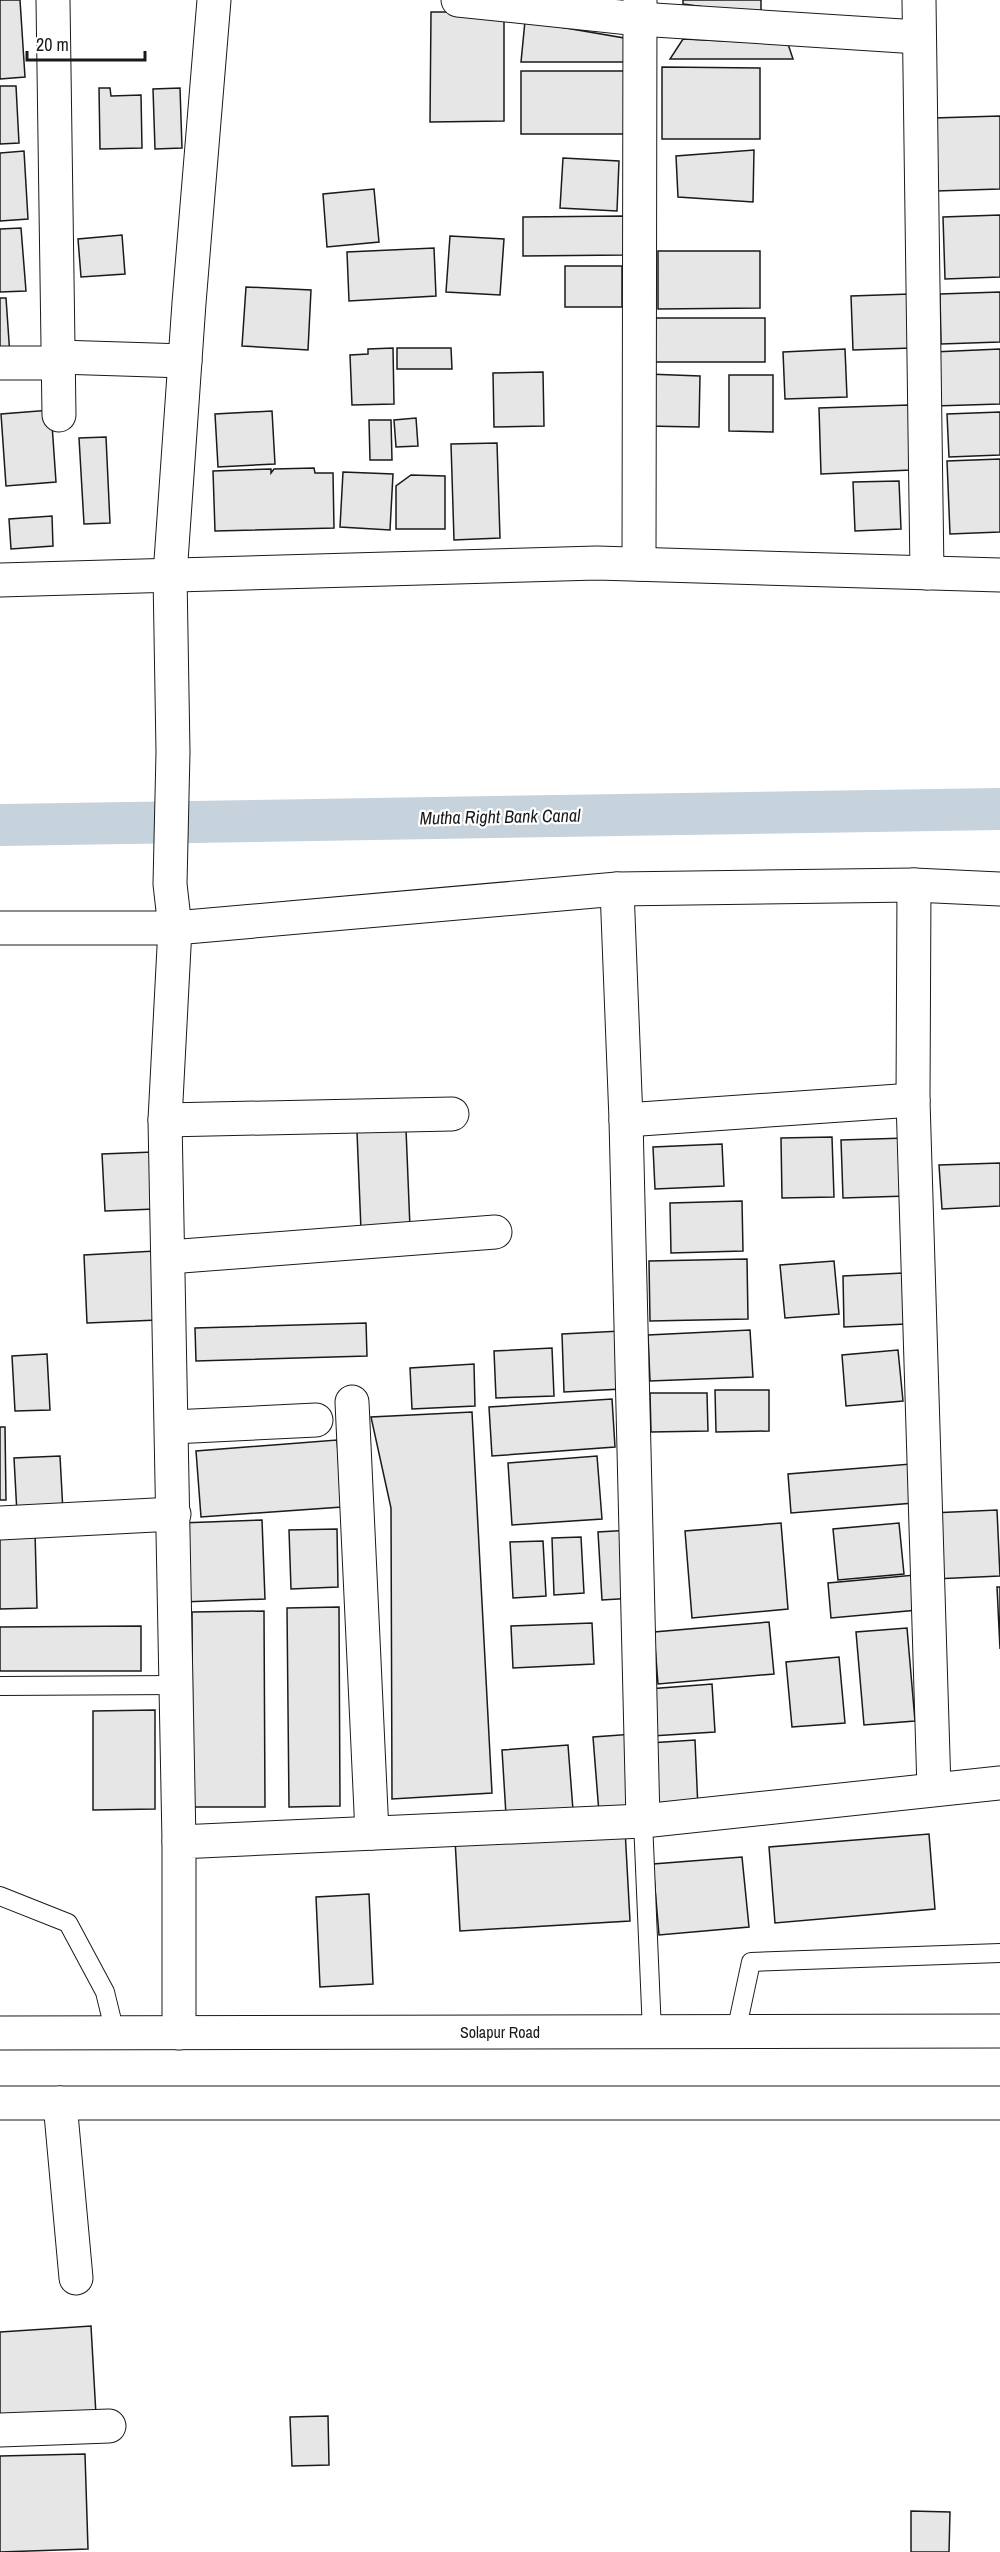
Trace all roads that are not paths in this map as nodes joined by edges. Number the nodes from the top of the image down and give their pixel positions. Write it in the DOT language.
graph roads {
  1 [pos="53,0"];
  2 [pos="214,0"];
  3 [pos="458,0"];
  4 [pos="919,0"];
  5 [pos="640,10"];
  6 [pos="918,37"];
  7 [pos="59,360"];
  8 [pos="185,362"];
  9 [pos="0,363"];
  10 [pos="59,415"];
  11 [pos="639,564"];
  12 [pos="927,573"];
  13 [pos="170,575"];
  14 [pos="1000,575"];
  15 [pos="0,580"];
  16 [pos="914,885"];
  17 [pos="617,889"];
  18 [pos="1000,889"];
  19 [pos="0,928"];
  20 [pos="175,928"];
  21 [pos="913,1100"];
  22 [pos="452,1114"];
  23 [pos="165,1120"];
  24 [pos="626,1120"];
  25 [pos="495,1232"];
  26 [pos="168,1257"];
  27 [pos="352,1401"];
  28 [pos="316,1420"];
  29 [pos="172,1427"];
  30 [pos="174,1514"];
  31 [pos="0,1523"];
  32 [pos="176,1685"];
  33 [pos="0,1686"];
  34 [pos="1000,1783"];
  35 [pos="934,1789"];
  36 [pos="643,1821"];
  37 [pos="372,1833"];
  38 [pos="179,1842"];
  39 [pos="0,1896"];
  40 [pos="1000,1953"];
  41 [pos="1000,2031"];
  42 [pos="652,2032"];
  43 [pos="736,2032"];
  44 [pos="0,2033"];
  45 [pos="115,2033"];
  46 [pos="179,2033"];
  47 [pos="0,2103"];
  48 [pos="60,2103"];
  49 [pos="1000,2103"];
  50 [pos="76,2278"];
  51 [pos="109,2426"];
  52 [pos="0,2430"];
  1 -- 7 [label="main road"];
  2 -- 8 [label="main road"];
  3 -- 5 [label="main road"];
  4 -- 6 [label="main road"];
  5 -- 6 [label="main road"];
  5 -- 11 [label="main road"];
  6 -- 12 [label="main road"];
  7 -- 8 [label="main road"];
  7 -- 9 [label="main road"];
  7 -- 10 [label="main road"];
  8 -- 13 [label="main road"];
  11 -- 12 [label="main road"];
  11 -- 13 [label="main road"];
  12 -- 14 [label="main road"];
  13 -- 15 [label="main road"];
  13 -- 20 [label="main road"];
  16 -- 17 [label="main road"];
  16 -- 18 [label="main road"];
  16 -- 21 [label="main road"];
  17 -- 20 [label="main road"];
  17 -- 24 [label="main road"];
  19 -- 20 [label="main road"];
  20 -- 23 [label="main road"];
  21 -- 24 [label="main road"];
  21 -- 35 [label="main road"];
  22 -- 23 [label="main road"];
  23 -- 26 [label="main road"];
  24 -- 36 [label="main road"];
  25 -- 26 [label="main road"];
  26 -- 29 [label="main road"];
  27 -- 37 [label="main road"];
  28 -- 29 [label="main road"];
  29 -- 30 [label="main road"];
  30 -- 31 [label="main road"];
  30 -- 32 [label="main road"];
  32 -- 33 [label="lane"];
  32 -- 38 [label="main road"];
  34 -- 35 [label="main road"];
  35 -- 36 [label="main road"];
  36 -- 37 [label="main road"];
  36 -- 42 [label="lane"];
  37 -- 38 [label="main road"];
  38 -- 46 [label="main road"];
  39 -- 45 [label="lane"];
  40 -- 43 [label="lane"];
  41 -- 43 [label="main road, Solapur Road"];
  42 -- 43 [label="main road, Solapur Road"];
  42 -- 46 [label="main road, Solapur Road"];
  44 -- 45 [label="main road, Solapur Road"];
  45 -- 46 [label="main road, Solapur Road"];
  47 -- 48 [label="main road"];
  48 -- 49 [label="main road"];
  48 -- 50 [label="main road"];
  51 -- 52 [label="main road"];
}
